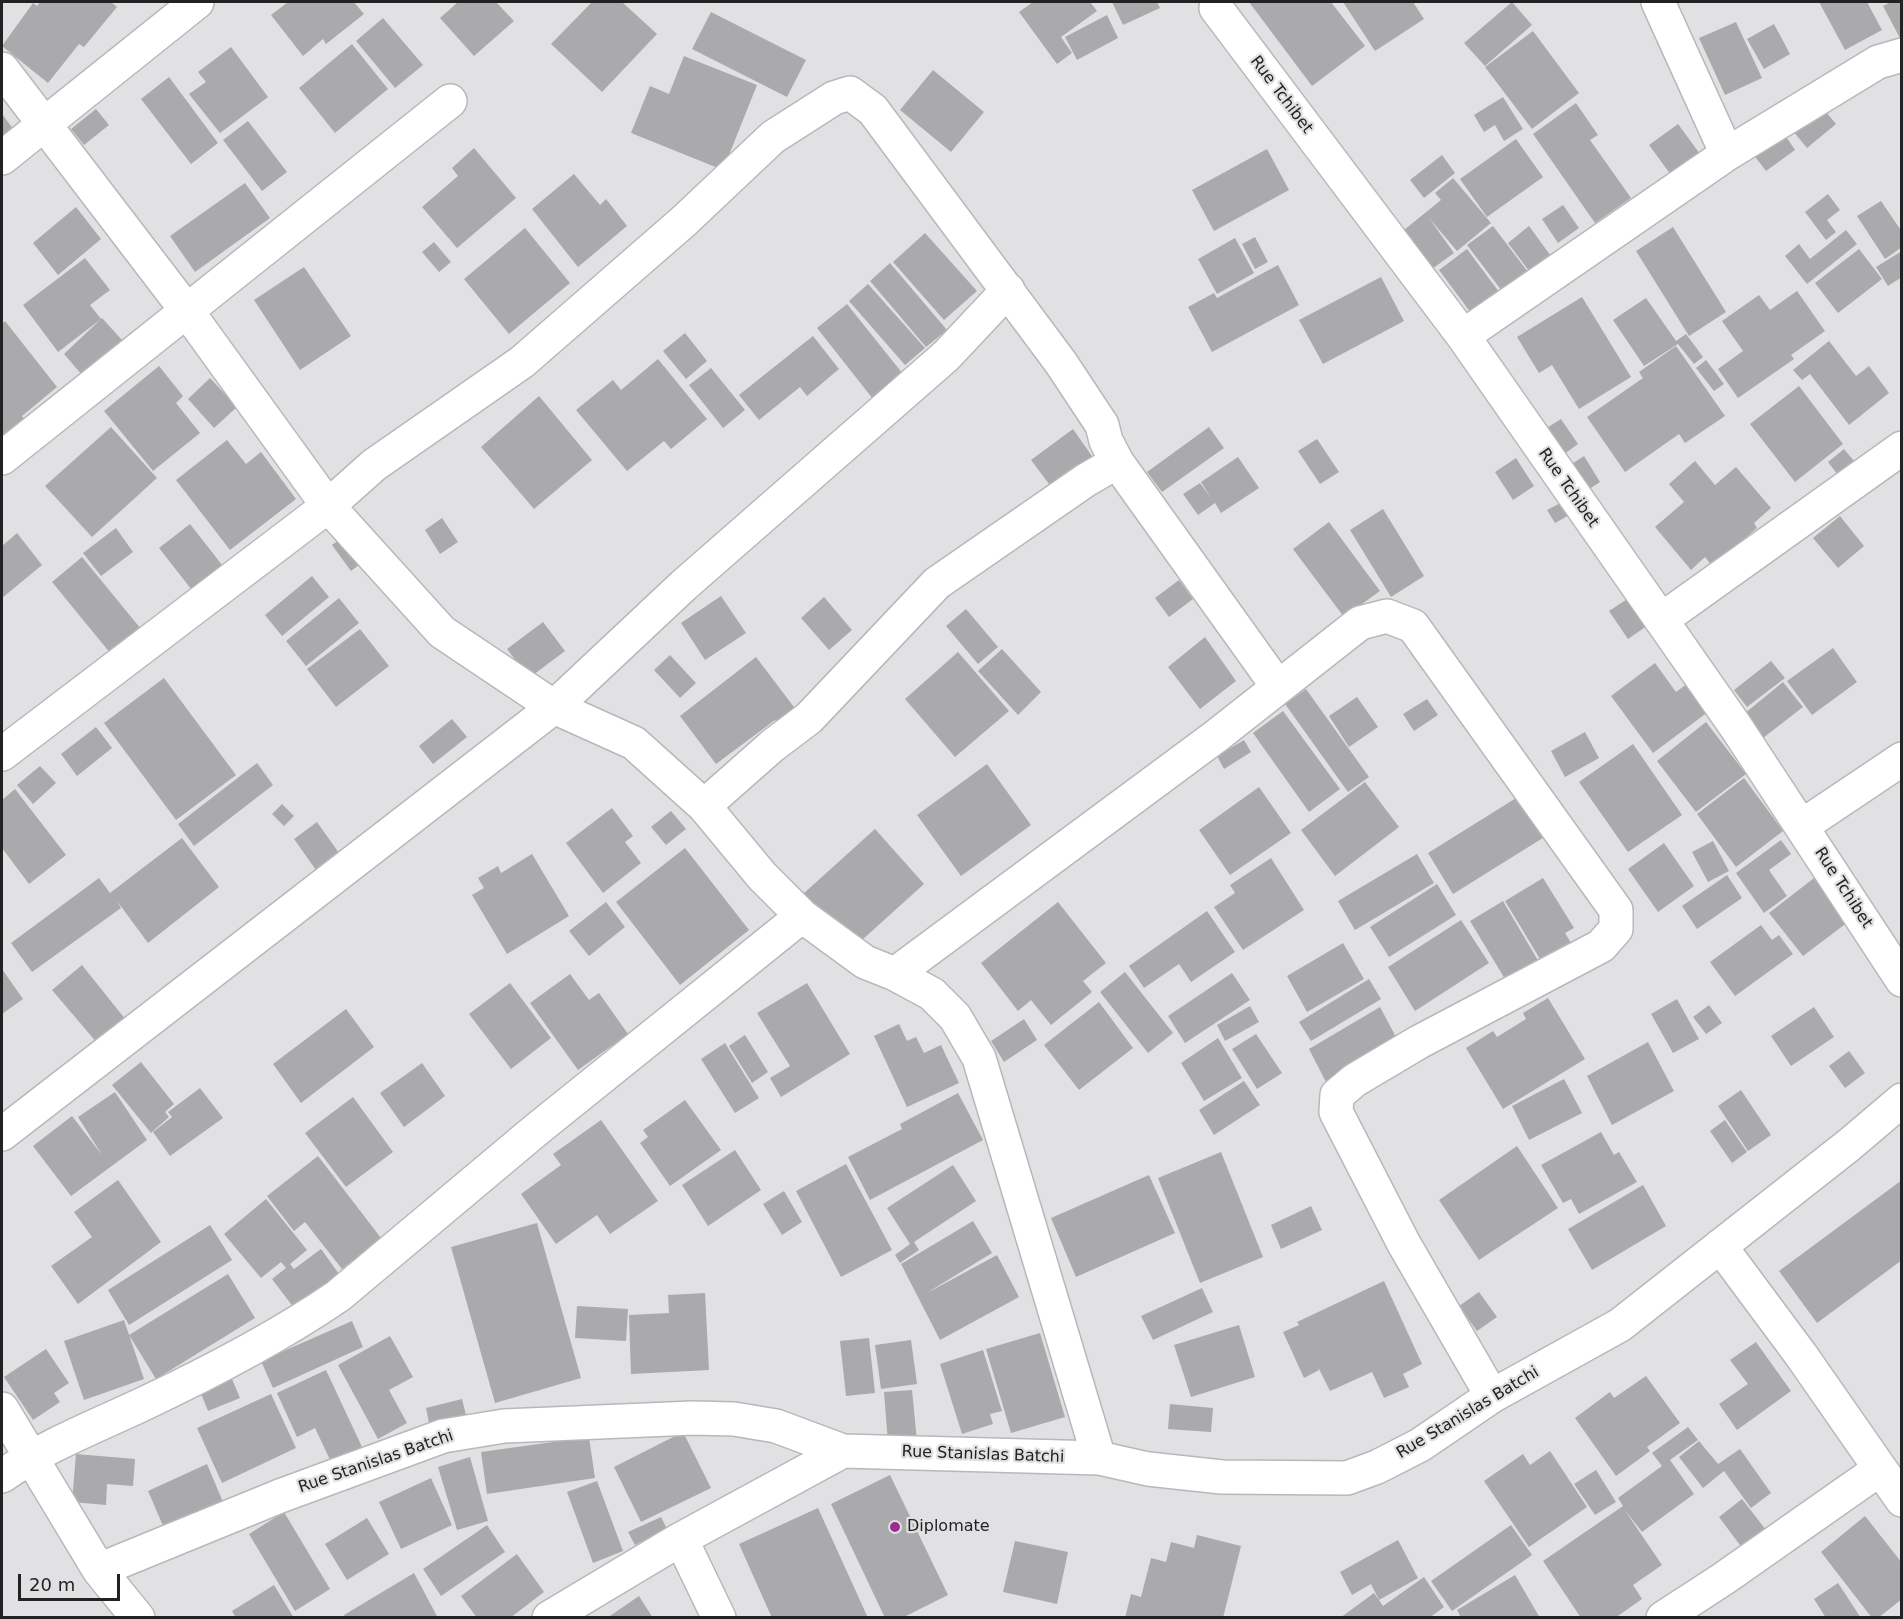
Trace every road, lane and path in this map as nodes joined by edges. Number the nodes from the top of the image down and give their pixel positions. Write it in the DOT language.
graph roads {
  1 [pos="197,2"];
  2 [pos="1658,2"];
  3 [pos="1216,8"];
  4 [pos="1902,55"];
  5 [pos="2,69"];
  6 [pos="450,101"];
  7 [pos="45,123"];
  8 [pos="1727,154"];
  9 [pos="2,158"];
  10 [pos="1008,290"];
  11 [pos="187,311"];
  12 [pos="1463,336"];
  13 [pos="1902,448"];
  14 [pos="2,458"];
  15 [pos="1117,462"];
  16 [pos="328,506"];
  17 [pos="1661,620"];
  18 [pos="1278,687"];
  19 [pos="554,707"];
  20 [pos="2,754"];
  21 [pos="1902,759"];
  22 [pos="704,806"];
  23 [pos="1802,826"];
  24 [pos="802,916"];
  25 [pos="895,974"];
  26 [pos="1902,980"];
  27 [pos="1902,1100"];
  28 [pos="2,1134"];
  29 [pos="1720,1246"];
  30 [pos="1492,1396"];
  31 [pos="2,1409"];
  32 [pos="843,1451"];
  33 [pos="30,1456"];
  34 [pos="1099,1458"];
  35 [pos="1880,1469"];
  36 [pos="2,1476"];
  37 [pos="1902,1500"];
  38 [pos="681,1539"];
  39 [pos="99,1570"];
  40 [pos="138,1617"];
  41 [pos="549,1617"];
  42 [pos="719,1617"];
  43 [pos="1663,1617"];
  1 -- 7 [label="street"];
  2 -- 8 [label="street"];
  3 -- 12 [label="street, Rue Tchibet"];
  4 -- 8 [label="street"];
  5 -- 7 [label="street"];
  6 -- 11 [label="street"];
  7 -- 9 [label="street"];
  7 -- 11 [label="street"];
  8 -- 12 [label="street"];
  10 -- 15 [label="street"];
  10 -- 16 [label="street"];
  10 -- 19 [label="street"];
  11 -- 14 [label="street"];
  11 -- 16 [label="street"];
  12 -- 17 [label="street, Rue Tchibet"];
  13 -- 17 [label="street"];
  15 -- 18 [label="street"];
  15 -- 22 [label="street"];
  16 -- 19 [label="street"];
  16 -- 20 [label="street"];
  17 -- 23 [label="street, Rue Tchibet"];
  18 -- 25 [label="street"];
  18 -- 30 [label="street"];
  19 -- 22 [label="street"];
  19 -- 28 [label="street"];
  21 -- 23 [label="street"];
  22 -- 24 [label="street"];
  23 -- 26 [label="street, Rue Tchibet"];
  24 -- 25 [label="street"];
  24 -- 33 [label="street"];
  25 -- 34 [label="street"];
  27 -- 29 [label="street, Rue Stanislas Batchi"];
  29 -- 30 [label="street, Rue Stanislas Batchi"];
  29 -- 35 [label="street"];
  30 -- 34 [label="street, Rue Stanislas Batchi"];
  31 -- 33 [label="street"];
  32 -- 34 [label="street, Rue Stanislas Batchi"];
  32 -- 38 [label="street"];
  32 -- 39 [label="street, Rue Stanislas Batchi"];
  33 -- 36 [label="street"];
  33 -- 39 [label="street"];
  35 -- 37 [label="street"];
  35 -- 43 [label="street"];
  38 -- 41 [label="street"];
  38 -- 42 [label="street"];
  39 -- 40 [label="street"];
}
